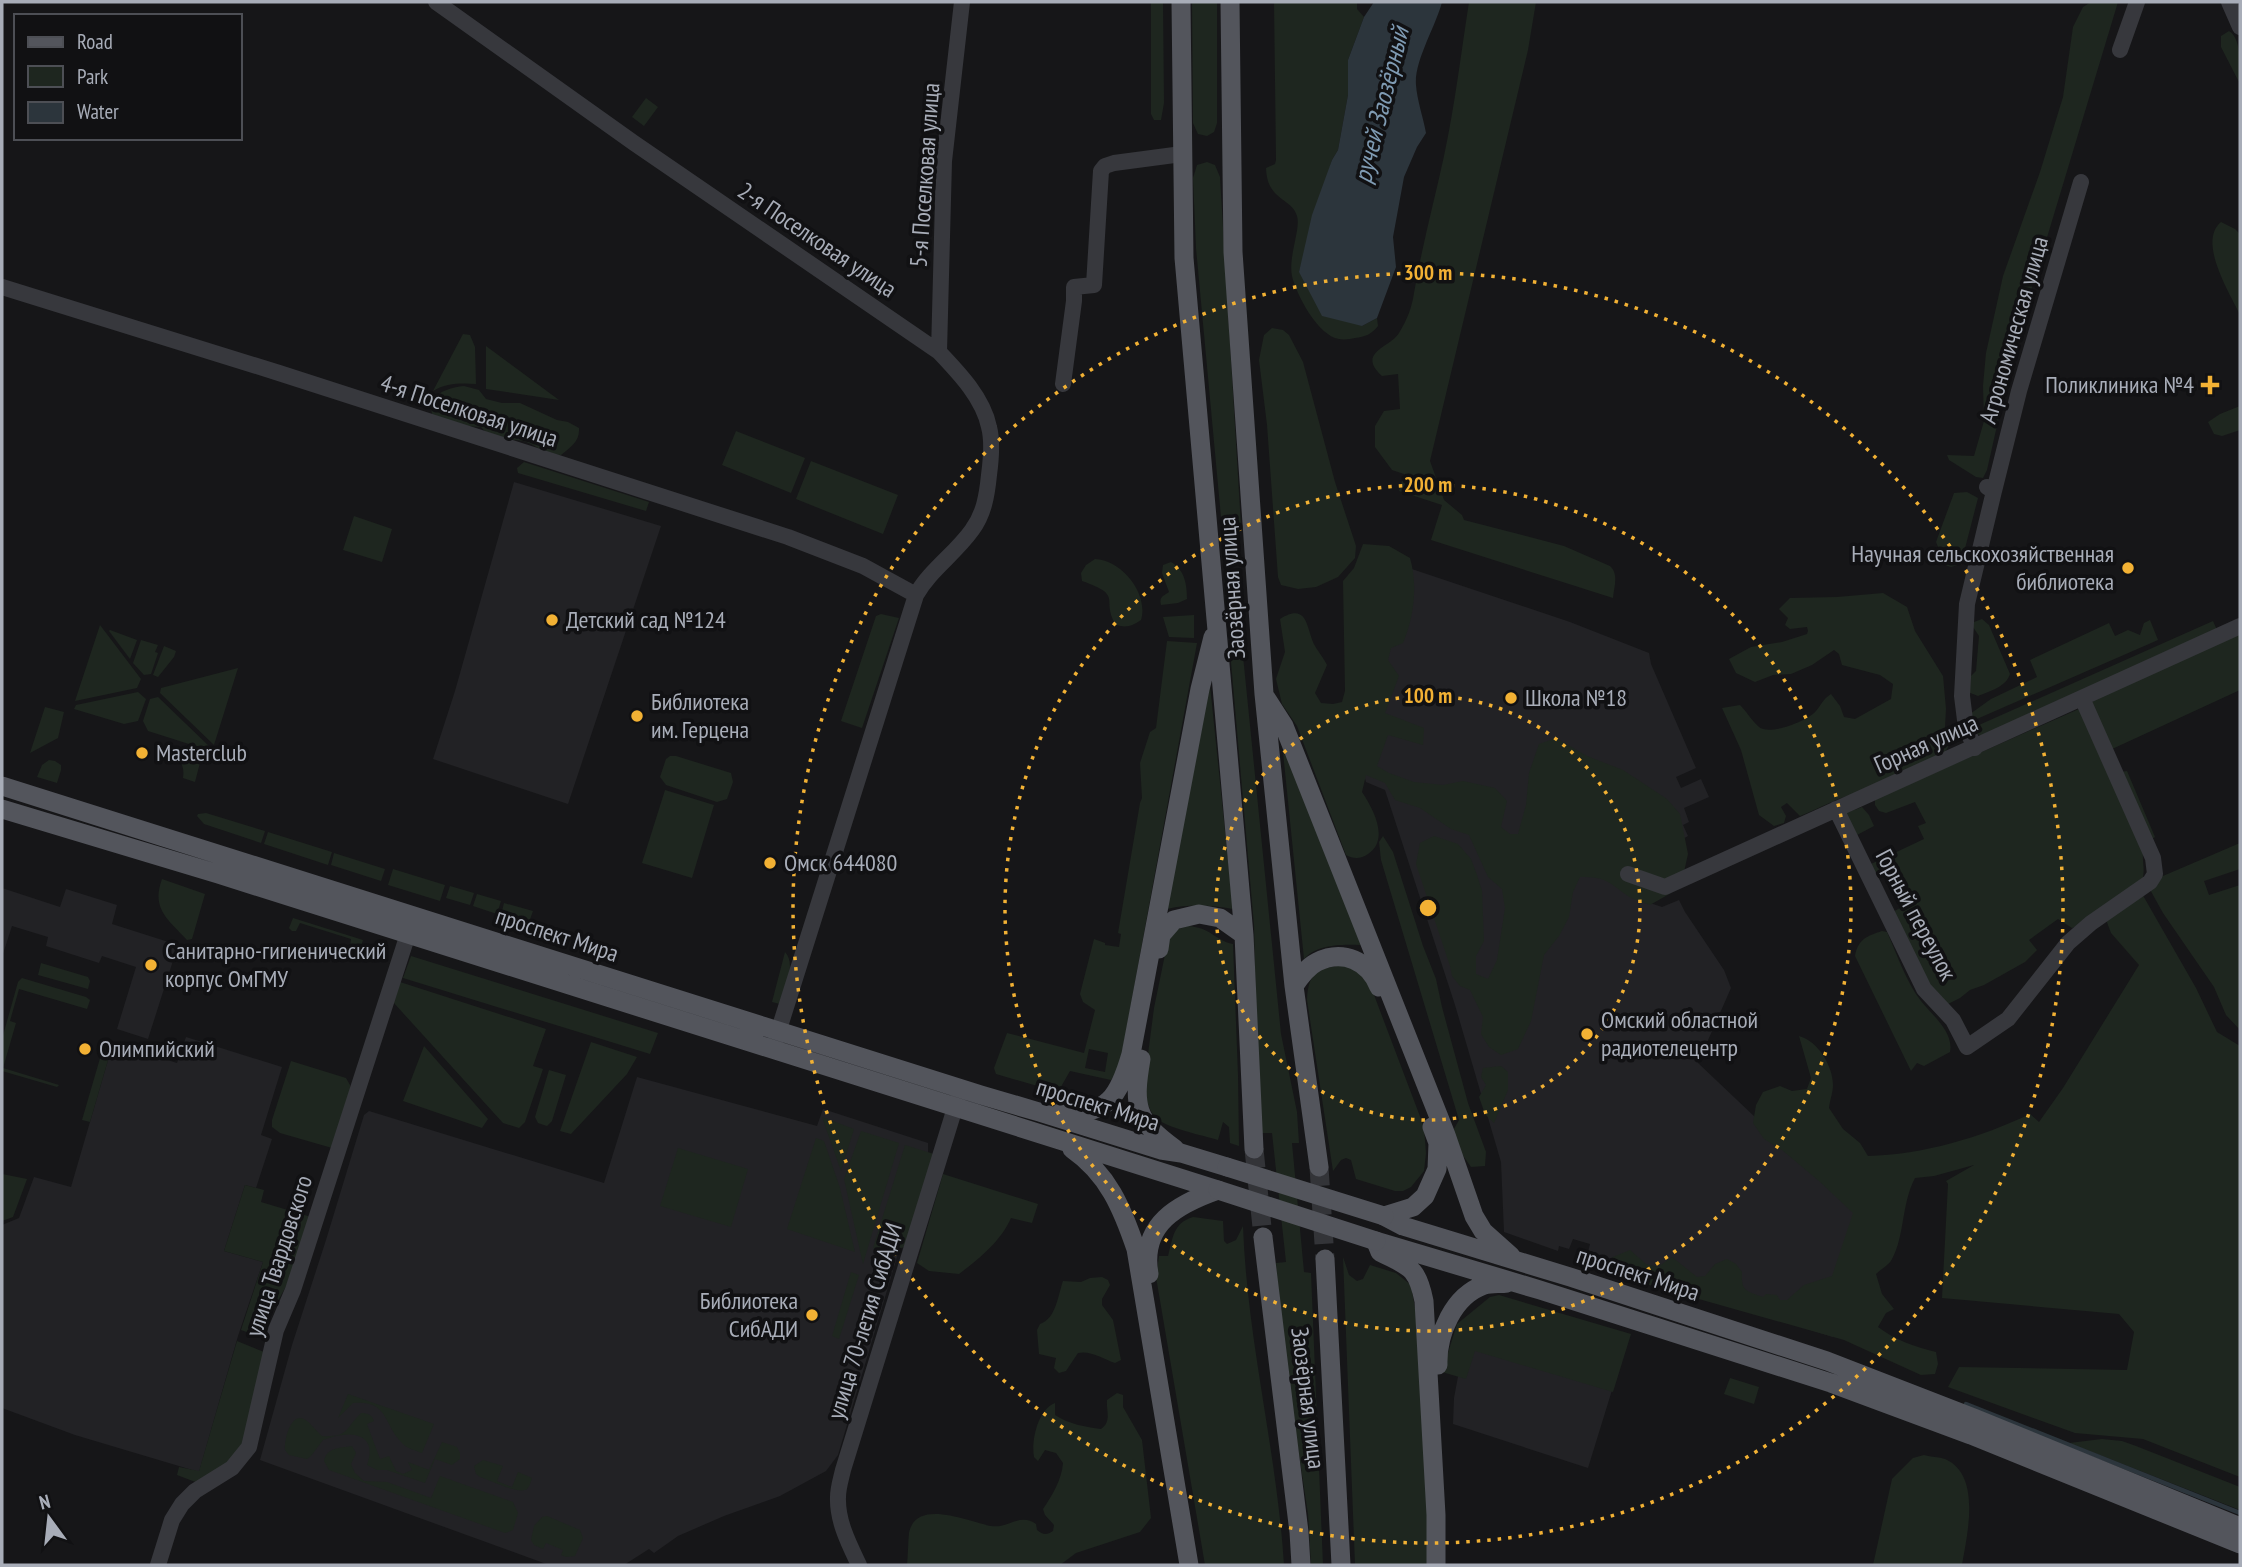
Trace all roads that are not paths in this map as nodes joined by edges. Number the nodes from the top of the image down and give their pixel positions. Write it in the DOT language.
graph roads {
  1 [pos="436,2"];
  2 [pos="962,2"];
  3 [pos="1181,2"];
  4 [pos="1230,2"];
  5 [pos="2137,2"];
  6 [pos="2229,2"];
  7 [pos="2240,27"];
  8 [pos="2120,50"];
  9 [pos="1182,154"];
  10 [pos="2081,182"];
  11 [pos="2,287"];
  12 [pos="939,352"];
  13 [pos="1063,384"];
  14 [pos="916,595"];
  15 [pos="1217,619"];
  16 [pos="2240,626"];
  17 [pos="1264,694"];
  18 [pos="2082,698"];
  19 [pos="1975,748"];
  20 [pos="2,786"];
  21 [pos="2,808"];
  22 [pos="1836,809"];
  23 [pos="1628,874"];
  24 [pos="408,934"];
  25 [pos="1244,935"];
  26 [pos="1294,986"];
  27 [pos="776,1041"];
  28 [pos="957,1098"];
  29 [pos="1039,1112"];
  30 [pos="1035,1133"];
  31 [pos="1254,1149"];
  32 [pos="1181,1153"];
  33 [pos="1319,1167"];
  34 [pos="1218,1191"];
  35 [pos="1384,1216"];
  36 [pos="1263,1237"];
  37 [pos="1376,1241"];
  38 [pos="1325,1259"];
  39 [pos="1517,1262"];
  40 [pos="1513,1282"];
  41 [pos="2166,1504"];
  42 [pos="2240,1527"];
  43 [pos="2240,1544"];
  44 [pos="158,1565"];
  45 [pos="859,1565"];
  46 [pos="1189,1565"];
  47 [pos="1199,1565"];
  48 [pos="1301,1565"];
  49 [pos="1341,1565"];
  50 [pos="1436,1565"];
  51 [pos="1443,1565"];
  1 -- 12 [label="street, 2-я Поселковая улица"];
  2 -- 12 [label="street, 5-я Поселковая улица"];
  3 -- 9 [label="main road, Заозёрная улица"];
  4 -- 17 [label="main road, Заозёрная улица"];
  5 -- 8 [label="street"];
  6 -- 7 [label="street"];
  9 -- 13 [label="street"];
  9 -- 15 [label="main road, Заозёрная улица"];
  10 -- 19 [label="street, Агрономическая улица"];
  11 -- 14 [label="street, 4-я Поселковая улица"];
  12 -- 14 [label="street, 2-я Поселковая улица"];
  14 -- 27 [label="street, 2-я Поселковая улица"];
  15 -- 25 [label="main road, Заозёрная улица"];
  15 -- 29 [label="main road"];
  16 -- 18 [label="street, Горная улица"];
  17 -- 26 [label="main road, Заозёрная улица"];
  17 -- 39 [label="main road"];
  18 -- 19 [label="street, Горная улица"];
  18 -- 22 [label="street, Горный переулок"];
  19 -- 22 [label="street, Горная улица"];
  20 -- 27 [label="main road, проспект Мира"];
  21 -- 24 [label="main road, проспект Мира"];
  22 -- 23 [label="street, Горная улица"];
  24 -- 27 [label="main road, проспект Мира"];
  24 -- 44 [label="street, улица Твардовского"];
  25 -- 31 [label="main road, Заозёрная улица"];
  25 -- 32 [label="main road"];
  26 -- 33 [label="main road, Заозёрная улица"];
  26 -- 35 [label="main road"];
  27 -- 28 [label="main road, проспект Мира"];
  28 -- 29 [label="main road, проспект Мира"];
  28 -- 30 [label="main road, проспект Мира"];
  28 -- 45 [label="street, улица 70-летия СибАДИ"];
  29 -- 32 [label="main road, проспект Мира"];
  30 -- 34 [label="main road, проспект Мира"];
  30 -- 46 [label="main road"];
  32 -- 35 [label="main road, проспект Мира, bridge"];
  34 -- 37 [label="main road, проспект Мира, bridge"];
  34 -- 47 [label="main road"];
  35 -- 39 [label="main road, проспект Мира"];
  36 -- 48 [label="main road, Заозёрная улица"];
  37 -- 40 [label="main road, проспект Мира"];
  37 -- 50 [label="main road"];
  38 -- 49 [label="main road, Заозёрная улица"];
  39 -- 41 [label="main road, проспект Мира"];
  40 -- 41 [label="main road, проспект Мира"];
  40 -- 51 [label="main road"];
  41 -- 42 [label="main road"];
  41 -- 43 [label="main road"];
}
